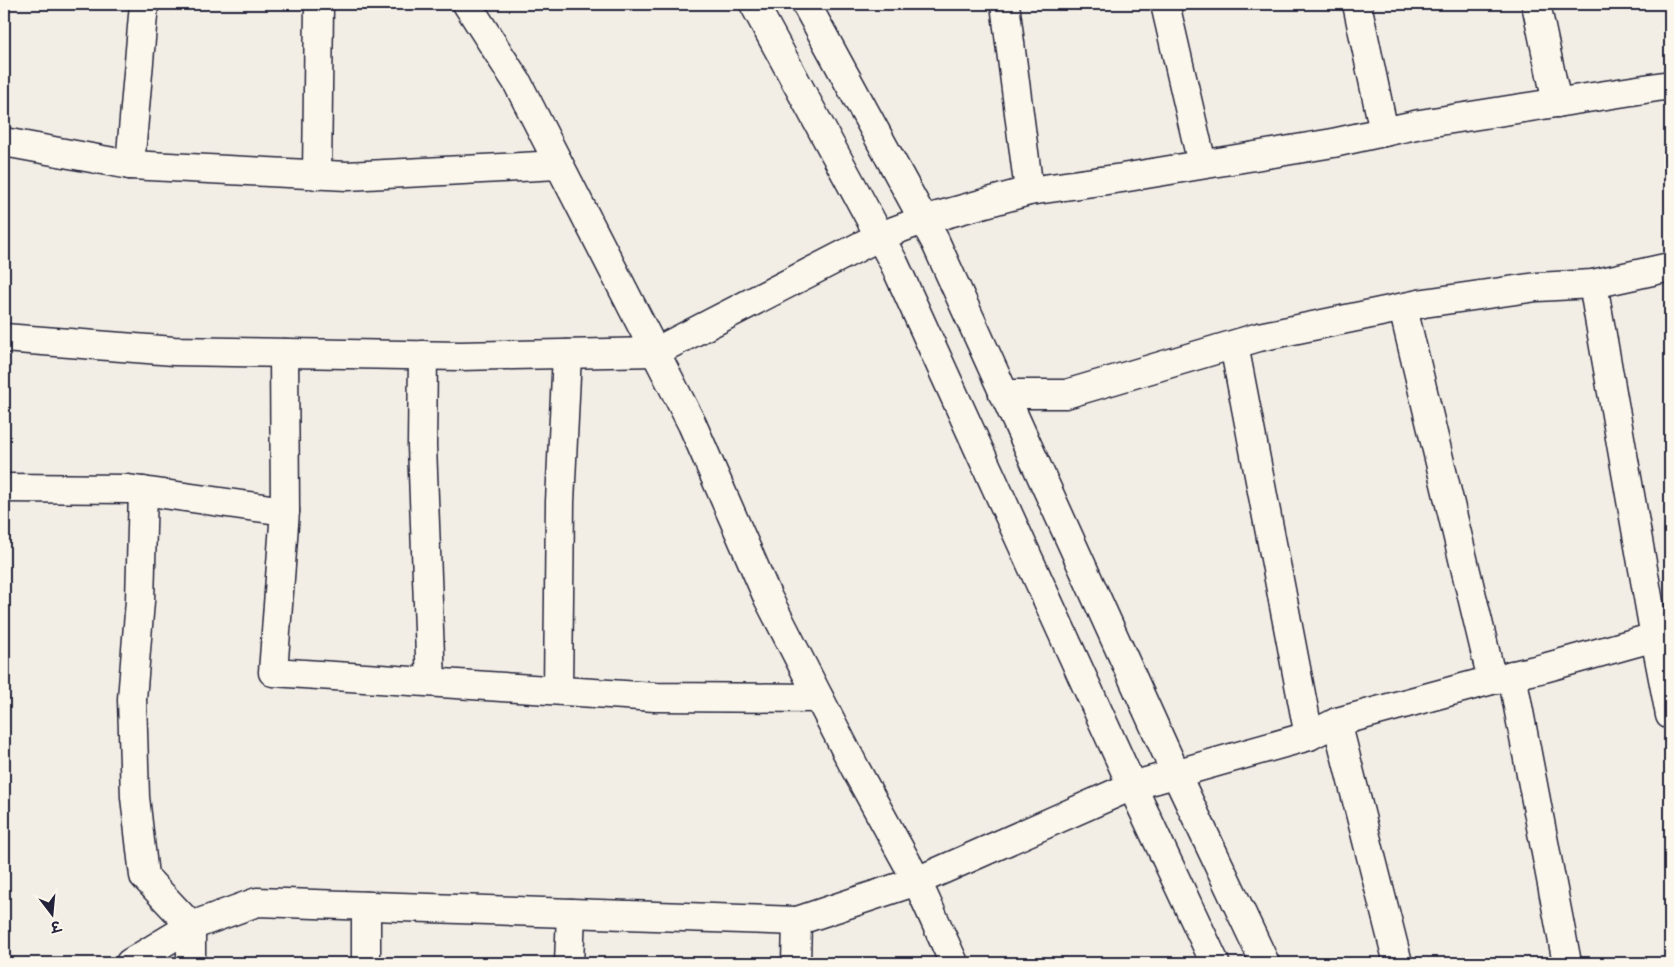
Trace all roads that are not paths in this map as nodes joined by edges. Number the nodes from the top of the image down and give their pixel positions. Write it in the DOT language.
graph roads {
  1 [pos="144,4"];
  2 [pos="319,4"];
  3 [pos="467,4"];
  4 [pos="754,4"];
  5 [pos="806,4"];
  6 [pos="1005,4"];
  7 [pos="1165,4"];
  8 [pos="1357,4"];
  9 [pos="1536,4"];
  10 [pos="1670,85"];
  11 [pos="1557,103"];
  12 [pos="1384,132"];
  13 [pos="4,142"];
  14 [pos="1202,164"];
  15 [pos="130,165"];
  16 [pos="558,165"];
  17 [pos="318,175"];
  18 [pos="1029,191"];
  19 [pos="923,220"];
  20 [pos="880,236"];
  21 [pos="1670,267"];
  22 [pos="1593,284"];
  23 [pos="1404,308"];
  24 [pos="4,338"];
  25 [pos="1234,345"];
  26 [pos="655,352"];
  27 [pos="284,353"];
  28 [pos="568,354"];
  29 [pos="423,355"];
  30 [pos="1004,394"];
  31 [pos="4,488"];
  32 [pos="143,491"];
  33 [pos="285,511"];
  34 [pos="1654,637"];
  35 [pos="1502,677"];
  36 [pos="431,682"];
  37 [pos="558,690"];
  38 [pos="819,698"];
  39 [pos="1670,715"];
  40 [pos="1337,722"];
  41 [pos="1309,736"];
  42 [pos="1176,774"];
  43 [pos="1132,786"];
  44 [pos="917,881"];
  45 [pos="366,906"];
  46 [pos="570,913"];
  47 [pos="797,921"];
  48 [pos="191,926"];
  49 [pos="130,963"];
  50 [pos="191,963"];
  51 [pos="366,963"];
  52 [pos="569,963"];
  53 [pos="796,963"];
  54 [pos="954,963"];
  55 [pos="1215,963"];
  56 [pos="1265,963"];
  57 [pos="1398,963"];
  58 [pos="1567,963"];
  1 -- 15 [label="street"];
  2 -- 17 [label="street"];
  3 -- 16 [label="street"];
  4 -- 20 [label="street"];
  5 -- 19 [label="street"];
  6 -- 18 [label="street"];
  7 -- 14 [label="street"];
  8 -- 12 [label="street"];
  9 -- 11 [label="street"];
  10 -- 11 [label="street"];
  11 -- 12 [label="street"];
  12 -- 14 [label="street"];
  13 -- 15 [label="street"];
  14 -- 18 [label="street"];
  15 -- 17 [label="street"];
  16 -- 17 [label="street"];
  16 -- 26 [label="street"];
  18 -- 19 [label="street"];
  19 -- 20 [label="street"];
  19 -- 30 [label="street"];
  20 -- 26 [label="street"];
  20 -- 43 [label="street"];
  21 -- 22 [label="street"];
  22 -- 23 [label="street"];
  22 -- 34 [label="street"];
  23 -- 25 [label="street"];
  23 -- 35 [label="street"];
  24 -- 27 [label="street"];
  25 -- 30 [label="street"];
  25 -- 41 [label="street"];
  26 -- 28 [label="street"];
  26 -- 38 [label="street"];
  27 -- 29 [label="street"];
  27 -- 33 [label="street"];
  28 -- 29 [label="street"];
  28 -- 37 [label="street"];
  29 -- 36 [label="street"];
  30 -- 42 [label="street"];
  31 -- 32 [label="street"];
  32 -- 33 [label="street"];
  32 -- 48 [label="street"];
  33 -- 36 [label="street"];
  34 -- 35 [label="street"];
  34 -- 39 [label="street"];
  35 -- 40 [label="street"];
  35 -- 58 [label="street"];
  36 -- 37 [label="street"];
  37 -- 38 [label="street"];
  38 -- 44 [label="street"];
  40 -- 41 [label="street"];
  40 -- 57 [label="street"];
  41 -- 42 [label="street"];
  42 -- 43 [label="street"];
  42 -- 56 [label="street"];
  43 -- 44 [label="street"];
  43 -- 55 [label="street"];
  44 -- 47 [label="street"];
  44 -- 54 [label="street"];
  45 -- 46 [label="street"];
  45 -- 48 [label="street"];
  45 -- 51 [label="street"];
  46 -- 47 [label="street"];
  46 -- 52 [label="street"];
  47 -- 53 [label="street"];
  48 -- 49 [label="street"];
  48 -- 50 [label="street"];
}
